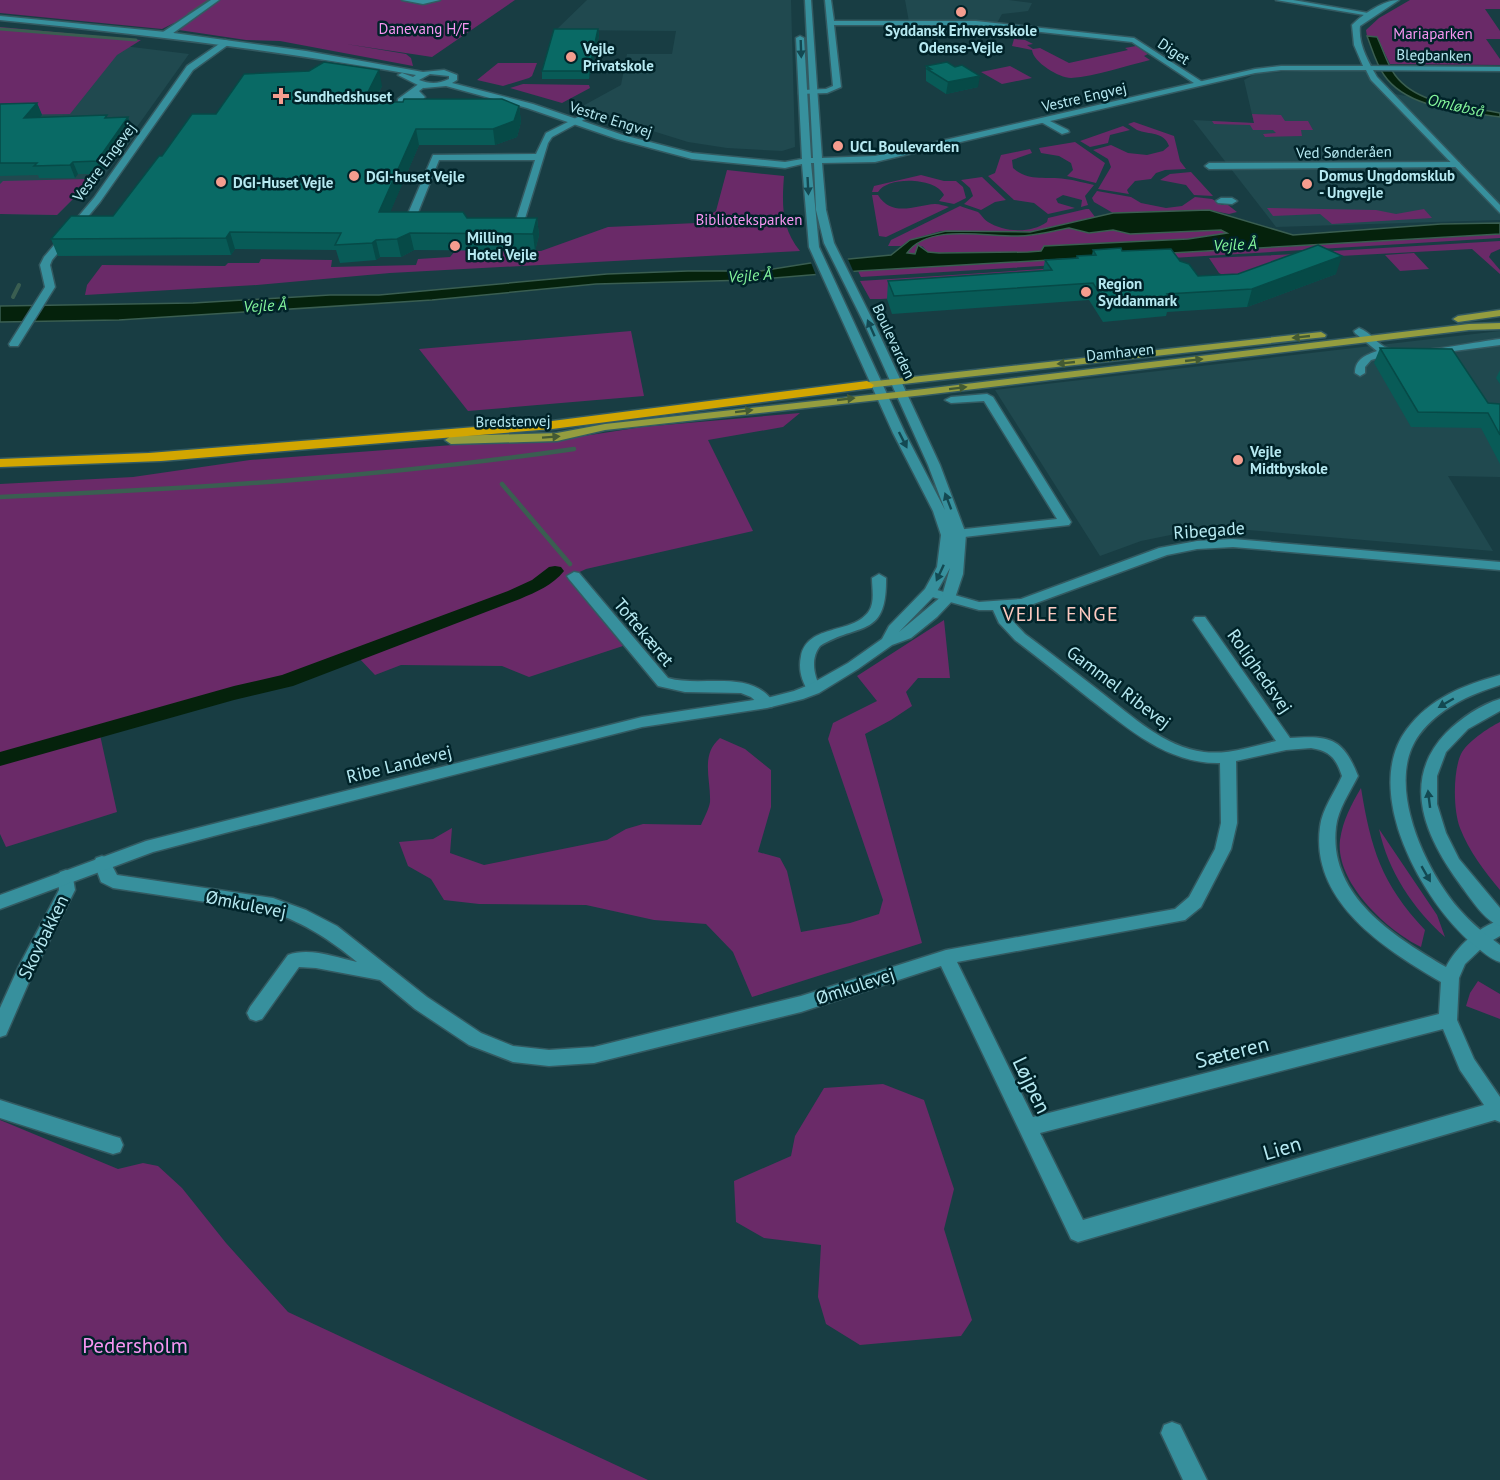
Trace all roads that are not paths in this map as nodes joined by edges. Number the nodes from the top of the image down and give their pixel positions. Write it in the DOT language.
graph roads {
  1 [pos="216,0"];
  2 [pos="405,0"];
  3 [pos="437,0"];
  4 [pos="808,0"];
  5 [pos="828,0"];
  6 [pos="1280,0"];
  7 [pos="1396,0"];
  8 [pos="1370,14"];
  9 [pos="0,18"];
  10 [pos="830,23"];
  11 [pos="106,27"];
  12 [pos="800,33"];
  13 [pos="166,34"];
  14 [pos="225,44"];
  15 [pos="1368,69"];
  16 [pos="1500,69"];
  17 [pos="423,74"];
  18 [pos="415,80"];
  19 [pos="450,82"];
  20 [pos="1200,84"];
  21 [pos="423,85"];
  22 [pos="415,92"];
  23 [pos="802,92"];
  24 [pos="813,92"];
  25 [pos="579,120"];
  26 [pos="1044,120"];
  27 [pos="1065,132"];
  28 [pos="540,157"];
  29 [pos="806,161"];
  30 [pos="819,162"];
  31 [pos="1456,164"];
  32 [pos="1209,166"];
  33 [pos="1221,201"];
  34 [pos="1232,201"];
  35 [pos="1500,210"];
  36 [pos="431,223"];
  37 [pos="497,223"];
  38 [pos="1500,313"];
  39 [pos="1500,321"];
  40 [pos="1500,326"];
  41 [pos="1469,327"];
  42 [pos="1359,330"];
  43 [pos="1369,339"];
  44 [pos="1500,342"];
  45 [pos="14,344"];
  46 [pos="1386,351"];
  47 [pos="1360,373"];
  48 [pos="894,382"];
  49 [pos="875,390"];
  50 [pos="900,394"];
  51 [pos="951,400"];
  52 [pos="451,440"];
  53 [pos="151,457"];
  54 [pos="0,463"];
  55 [pos="953,535"];
  56 [pos="1500,566"];
  57 [pos="574,576"];
  58 [pos="879,578"];
  59 [pos="930,592"];
  60 [pos="948,598"];
  61 [pos="998,606"];
  62 [pos="1200,620"];
  63 [pos="888,642"];
  64 [pos="1500,680"];
  65 [pos="814,689"];
  66 [pos="767,703"];
  67 [pos="1500,704"];
  68 [pos="1287,745"];
  69 [pos="1228,759"];
  70 [pos="102,863"];
  71 [pos="66,877"];
  72 [pos="0,902"];
  73 [pos="1500,919"];
  74 [pos="1500,927"];
  75 [pos="1480,939"];
  76 [pos="1500,955"];
  77 [pos="946,957"];
  78 [pos="384,973"];
  79 [pos="1450,978"];
  80 [pos="256,1013"];
  81 [pos="1448,1020"];
  82 [pos="0,1029"];
  83 [pos="0,1109"];
  84 [pos="1499,1112"];
  85 [pos="1028,1127"];
  86 [pos="113,1145"];
  87 [pos="1078,1232"];
  88 [pos="1172,1433"];
  89 [pos="1195,1480"];
  1 -- 13 [label="street"];
  2 -- 3 [label="street"];
  4 -- 24 [label="street, Boulevarden"];
  5 -- 10 [label="street"];
  6 -- 8 [label="street"];
  7 -- 8 [label="street"];
  8 -- 15 [label="street"];
  9 -- 11 [label="street"];
  10 -- 20 [label="street, Diget"];
  10 -- 24 [label="street"];
  11 -- 13 [label="street"];
  11 -- 14 [label="street"];
  12 -- 23 [label="street, Boulevarden, one-way"];
  13 -- 14 [label="street"];
  14 -- 17 [label="street"];
  14 -- 18 [label="street"];
  14 -- 45 [label="street, Vestre Engevej"];
  15 -- 16 [label="street, Blegbanken"];
  15 -- 20 [label="street, Vestre Engvej"];
  15 -- 31 [label="street"];
  17 -- 18 [label="street"];
  17 -- 19 [label="street, Vestre Engvej"];
  18 -- 21 [label="street"];
  19 -- 21 [label="street"];
  19 -- 25 [label="street, Vestre Engvej"];
  20 -- 26 [label="street, Vestre Engvej"];
  21 -- 22 [label="street"];
  23 -- 24 [label="street"];
  23 -- 29 [label="street, Boulevarden"];
  24 -- 30 [label="street, Boulevarden"];
  25 -- 28 [label="street"];
  25 -- 29 [label="street, Vestre Engvej"];
  26 -- 27 [label="street"];
  26 -- 30 [label="street, Vestre Engvej"];
  28 -- 36 [label="street"];
  28 -- 37 [label="street"];
  29 -- 30 [label="street, Vestre Engvej"];
  29 -- 49 [label="street, Boulevarden, one-way"];
  48 -- 30 [label="street, Boulevarden, one-way"];
  31 -- 32 [label="street, Ved Sønderåen"];
  31 -- 35 [label="street"];
  33 -- 34 [label="street"];
  38 -- 42 [label="main road, Damhaven"];
  39 -- 41 [label="main road"];
  40 -- 41 [label="main road, Damhaven"];
  41 -- 43 [label="main road, Damhaven"];
  42 -- 43 [label="street"];
  42 -- 48 [label="main road, Damhaven, one-way"];
  43 -- 46 [label="street"];
  50 -- 43 [label="main road, Damhaven, one-way"];
  44 -- 46 [label="street"];
  46 -- 47 [label="street"];
  48 -- 49 [label="main road, Damhaven"];
  48 -- 50 [label="street, Boulevarden"];
  49 -- 50 [label="main road, Damhaven"];
  52 -- 49 [label="main road, Bredstenvej, one-way"];
  49 -- 53 [label="highway, Bredstenvej"];
  49 -- 55 [label="street, Boulevarden, one-way"];
  55 -- 50 [label="street, Boulevarden, one-way"];
  51 -- 55 [label="street"];
  52 -- 53 [label="highway, Bredstenvej"];
  53 -- 54 [label="highway, Bredstenvej"];
  55 -- 59 [label="street, Boulevarden, one-way"];
  55 -- 60 [label="street, Boulevarden"];
  56 -- 61 [label="street, Ribegade"];
  57 -- 66 [label="street, Toftekæret"];
  58 -- 65 [label="street"];
  59 -- 60 [label="street, Ribegade"];
  59 -- 63 [label="street, Ribe Landevej"];
  60 -- 61 [label="street, Ribegade"];
  60 -- 63 [label="street, Ribe Landevej"];
  61 -- 69 [label="street, Gammel Ribevej"];
  62 -- 68 [label="street, Rolighedsvej"];
  63 -- 65 [label="street, Ribe Landevej"];
  64 -- 75 [label="street, one-way"];
  65 -- 66 [label="street, Ribe Landevej"];
  66 -- 70 [label="street, Ribe Landevej"];
  73 -- 67 [label="street, one-way"];
  68 -- 69 [label="street, Gammel Ribevej"];
  68 -- 79 [label="street, Gammel Ribevej"];
  69 -- 77 [label="street, Ømkulevej"];
  70 -- 71 [label="street, Ribe Landevej"];
  70 -- 78 [label="street, Ømkulevej"];
  71 -- 72 [label="street, Ribe Landevej"];
  71 -- 82 [label="street, Skovbakken"];
  74 -- 75 [label="street"];
  75 -- 76 [label="street"];
  75 -- 79 [label="street"];
  77 -- 78 [label="street, Ømkulevej"];
  77 -- 85 [label="street, Løjpen"];
  78 -- 80 [label="street"];
  79 -- 81 [label="street"];
  81 -- 84 [label="street"];
  81 -- 85 [label="street, Sæteren"];
  83 -- 86 [label="street"];
  84 -- 87 [label="street, Lien"];
  85 -- 87 [label="street, Løjpen"];
  88 -- 89 [label="street"];
}
